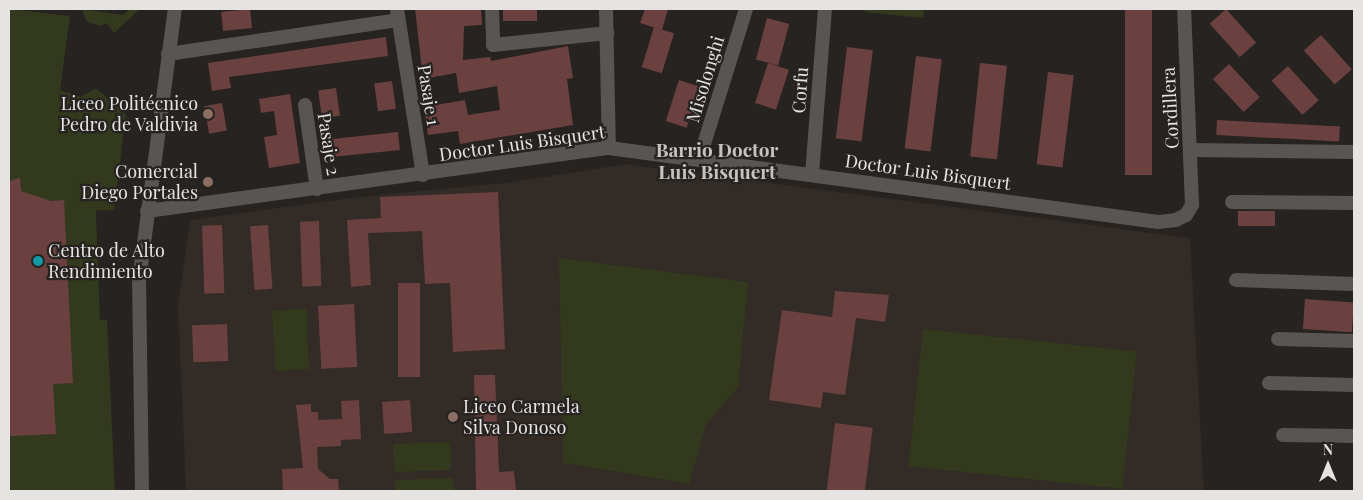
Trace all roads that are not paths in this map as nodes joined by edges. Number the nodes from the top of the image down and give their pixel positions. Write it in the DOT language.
graph roads {
  1 [pos="175,9"];
  2 [pos="492,9"];
  3 [pos="606,9"];
  4 [pos="746,9"];
  5 [pos="825,9"];
  6 [pos="1184,9"];
  7 [pos="398,14"];
  8 [pos="607,33"];
  9 [pos="168,54"];
  10 [pos="304,105"];
  11 [pos="609,148"];
  12 [pos="1191,150"];
  13 [pos="1354,152"];
  14 [pos="699,160"];
  15 [pos="812,174"];
  16 [pos="422,175"];
  17 [pos="317,189"];
  18 [pos="1232,202"];
  19 [pos="1354,203"];
  20 [pos="1192,205"];
  21 [pos="147,211"];
  22 [pos="1236,280"];
  23 [pos="1354,284"];
  24 [pos="1278,339"];
  25 [pos="1354,341"];
  26 [pos="1269,383"];
  27 [pos="1354,385"];
  28 [pos="1283,435"];
  29 [pos="1354,436"];
  30 [pos="142,491"];
  1 -- 9 [label="street"];
  2 -- 8 [label="street"];
  3 -- 8 [label="street"];
  4 -- 14 [label="street, Misolonghi"];
  5 -- 15 [label="street, Corfu"];
  6 -- 12 [label="street, Cordillera"];
  7 -- 9 [label="street, Pasaje 1"];
  7 -- 16 [label="street, Pasaje 1"];
  8 -- 11 [label="street"];
  9 -- 21 [label="street"];
  10 -- 17 [label="street, Pasaje 2"];
  11 -- 14 [label="street, Doctor Luis Bisquert"];
  11 -- 16 [label="street, Doctor Luis Bisquert"];
  12 -- 13 [label="street"];
  12 -- 20 [label="street, Cordillera"];
  14 -- 15 [label="street, Doctor Luis Bisquert"];
  15 -- 20 [label="street, Doctor Luis Bisquert"];
  16 -- 17 [label="street, Doctor Luis Bisquert"];
  17 -- 21 [label="street, Doctor Luis Bisquert"];
  18 -- 19 [label="street"];
  21 -- 30 [label="street"];
  22 -- 23 [label="street"];
  24 -- 25 [label="street"];
  26 -- 27 [label="street"];
  28 -- 29 [label="street"];
}
